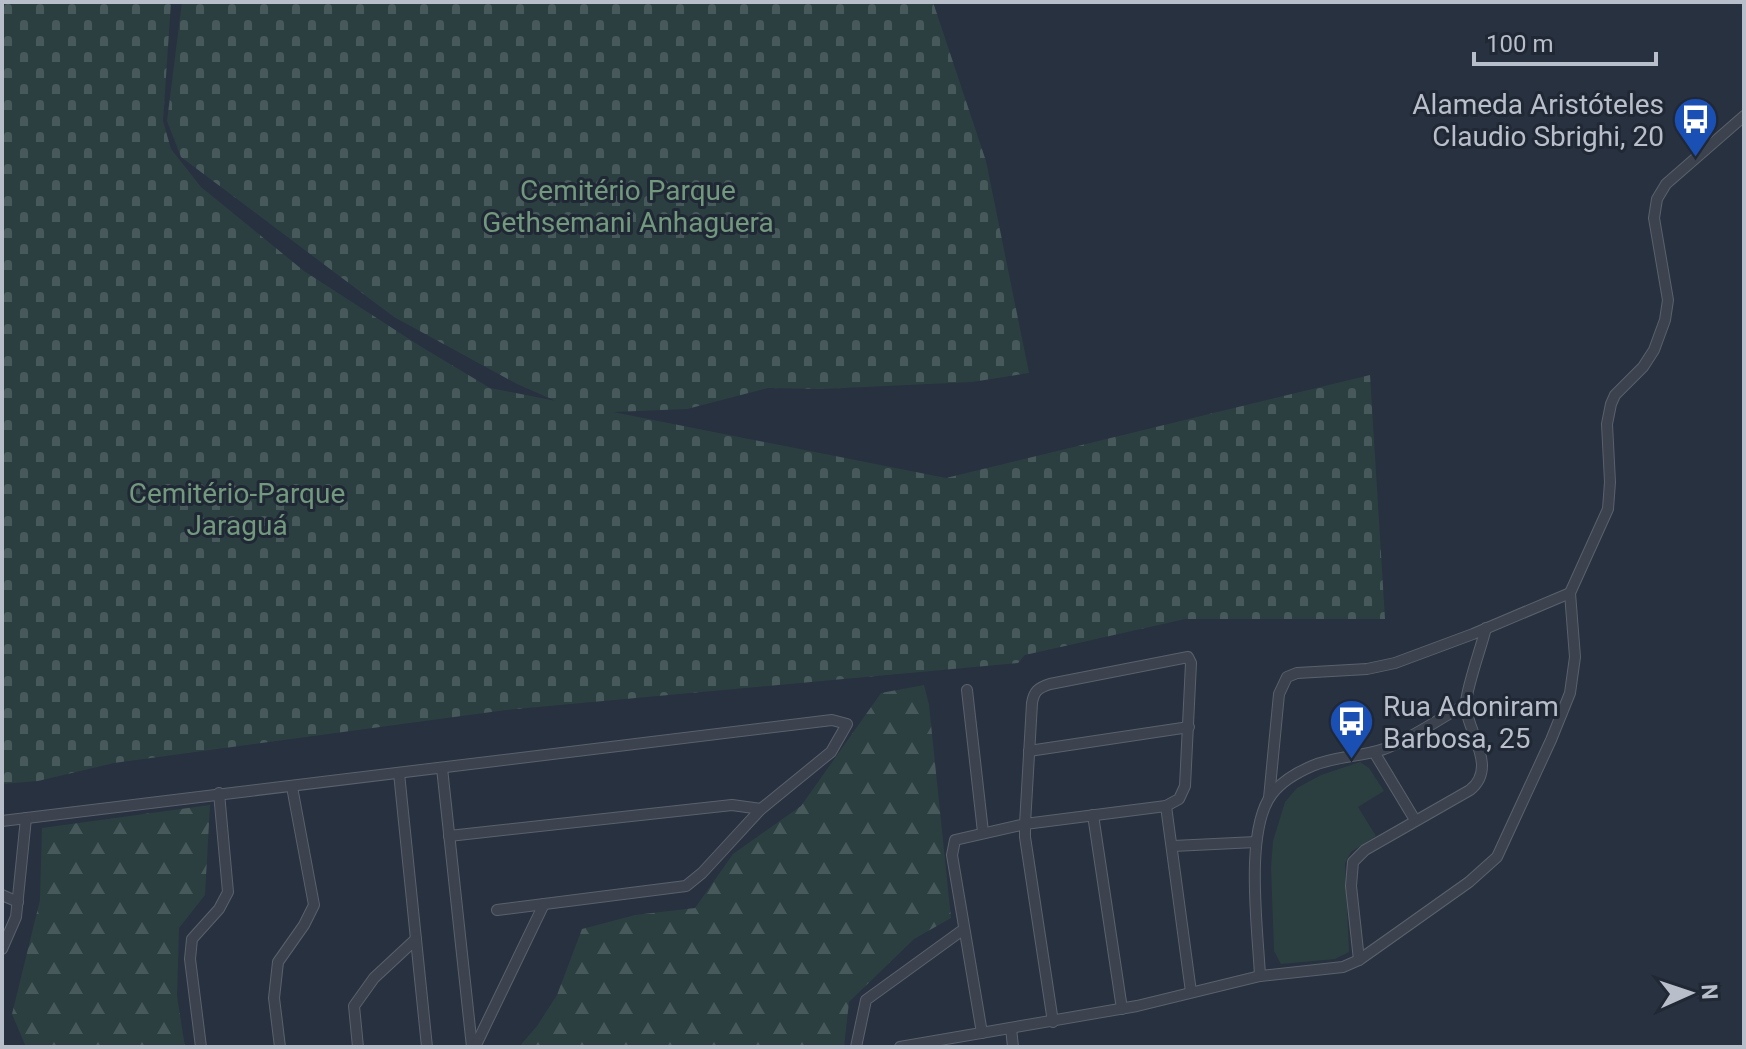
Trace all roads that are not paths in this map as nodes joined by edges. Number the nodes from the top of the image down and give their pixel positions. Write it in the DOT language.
graph roads {
  1 [pos="1744,116"];
  2 [pos="1570,593"];
  3 [pos="1486,628"];
  4 [pos="967,690"];
  5 [pos="1465,705"];
  6 [pos="1189,727"];
  7 [pos="1029,751"];
  8 [pos="1374,752"];
  9 [pos="442,768"];
  10 [pos="399,773"];
  11 [pos="292,787"];
  12 [pos="219,793"];
  13 [pos="1269,798"];
  14 [pos="1166,806"];
  15 [pos="761,809"];
  16 [pos="1093,815"];
  17 [pos="26,818"];
  18 [pos="1415,820"];
  19 [pos="2,821"];
  20 [pos="1025,824"];
  21 [pos="983,832"];
  22 [pos="449,836"];
  23 [pos="1256,842"];
  24 [pos="1173,846"];
  25 [pos="2,895"];
  26 [pos="18,902"];
  27 [pos="544,904"];
  28 [pos="497,910"];
  29 [pos="964,929"];
  30 [pos="416,939"];
  31 [pos="2,949"];
  32 [pos="1359,960"];
  33 [pos="1260,976"];
  34 [pos="1191,992"];
  35 [pos="1122,1009"];
  36 [pos="1053,1022"];
  37 [pos="1011,1028"];
  38 [pos="982,1033"];
  39 [pos="931,1045"];
  40 [pos="201,1047"];
  41 [pos="280,1047"];
  42 [pos="358,1047"];
  43 [pos="427,1047"];
  44 [pos="474,1047"];
  45 [pos="856,1047"];
  46 [pos="900,1047"];
  47 [pos="1013,1047"];
  1 -- 2 [label="street"];
  2 -- 3 [label="street"];
  2 -- 32 [label="street"];
  3 -- 5 [label="street"];
  3 -- 13 [label="street"];
  4 -- 21 [label="street"];
  5 -- 8 [label="street"];
  5 -- 18 [label="street"];
  6 -- 7 [label="street"];
  6 -- 7 [label="street"];
  6 -- 14 [label="street"];
  7 -- 20 [label="street"];
  8 -- 13 [label="street"];
  8 -- 18 [label="street"];
  9 -- 10 [label="street"];
  9 -- 15 [label="street"];
  9 -- 22 [label="street"];
  10 -- 11 [label="street"];
  10 -- 30 [label="street"];
  11 -- 12 [label="street"];
  11 -- 41 [label="street"];
  12 -- 17 [label="street"];
  12 -- 40 [label="street"];
  13 -- 23 [label="street"];
  14 -- 16 [label="street"];
  14 -- 24 [label="street"];
  15 -- 22 [label="street"];
  15 -- 27 [label="street"];
  16 -- 20 [label="street"];
  16 -- 35 [label="street"];
  17 -- 19 [label="street"];
  17 -- 26 [label="street"];
  18 -- 32 [label="street"];
  20 -- 21 [label="street"];
  20 -- 36 [label="street"];
  21 -- 29 [label="street"];
  22 -- 44 [label="street"];
  23 -- 24 [label="street"];
  23 -- 33 [label="street"];
  24 -- 34 [label="street"];
  25 -- 26 [label="street"];
  26 -- 31 [label="street"];
  27 -- 28 [label="street"];
  27 -- 44 [label="street"];
  29 -- 38 [label="street"];
  29 -- 45 [label="street"];
  30 -- 42 [label="street"];
  30 -- 43 [label="street"];
  32 -- 33 [label="street"];
  33 -- 34 [label="street"];
  34 -- 35 [label="street"];
  35 -- 36 [label="street"];
  36 -- 37 [label="street"];
  37 -- 38 [label="street"];
  37 -- 47 [label="street"];
  38 -- 39 [label="street"];
  39 -- 46 [label="street"];
}
